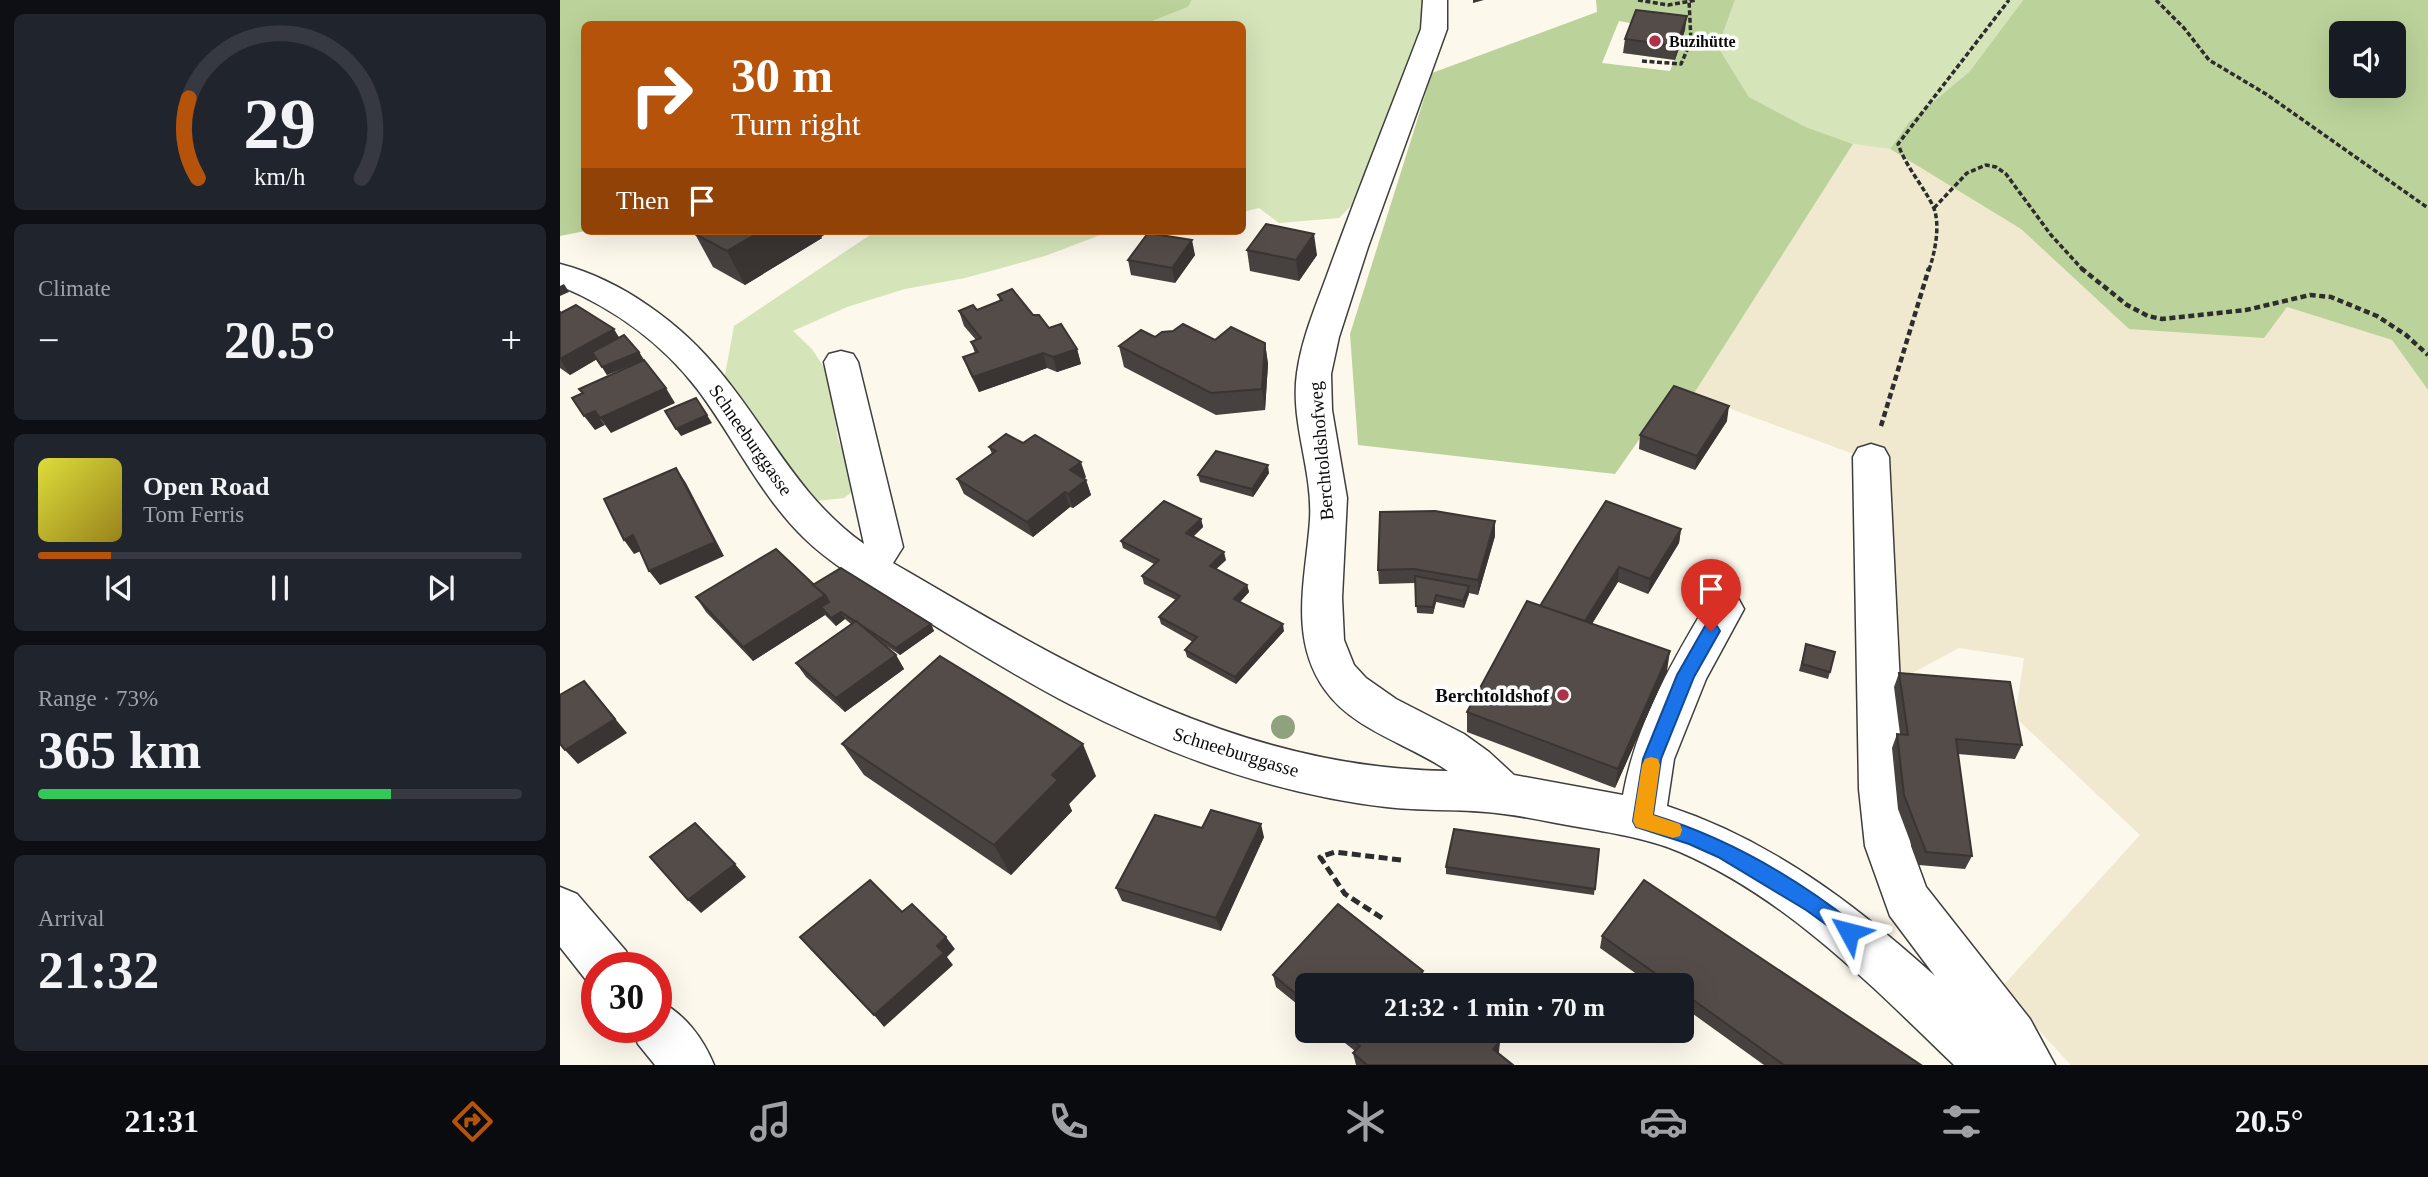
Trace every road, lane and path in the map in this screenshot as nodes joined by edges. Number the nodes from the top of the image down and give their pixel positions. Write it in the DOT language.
graph roads {
  1 [pos="1435,0"];
  2 [pos="1638,0"];
  3 [pos="1697,0"];
  4 [pos="2009,0"];
  5 [pos="2156,0"];
  6 [pos="1689,2"];
  7 [pos="1642,61"];
  8 [pos="1934,208"];
  9 [pos="2428,208"];
  10 [pos="560,274"];
  11 [pos="2428,355"];
  12 [pos="841,362"];
  13 [pos="1871,457"];
  14 [pos="867,566"];
  15 [pos="1724,609"];
  16 [pos="1502,793"];
  17 [pos="1642,821"];
  18 [pos="1401,860"];
  19 [pos="560,910"];
  20 [pos="1382,918"];
  21 [pos="595,952"];
  22 [pos="670,1043"];
  23 [pos="688,1065"];
  24 [pos="1992,1065"];
  25 [pos="2029,1065"];
  1 -- 16 [label="street, Berchtoldshofweg"];
  2 -- 6 [label="path"];
  3 -- 6 [label="path"];
  4 -- 8 [label="path"];
  5 -- 9 [label="path"];
  6 -- 7 [label="path"];
  8 -- 11 [label="path"];
  8 -- 13 [label="path"];
  10 -- 14 [label="street, Schneeburggasse"];
  12 -- 14 [label="street"];
  13 -- 25 [label="street"];
  14 -- 16 [label="street, Schneeburggasse"];
  15 -- 17 [label="street"];
  16 -- 17 [label="street, Schneeburggasse"];
  17 -- 24 [label="street, Schneeburggasse"];
  18 -- 20 [label="path"];
  19 -- 21 [label="street"];
  22 -- 23 [label="street"];
}
